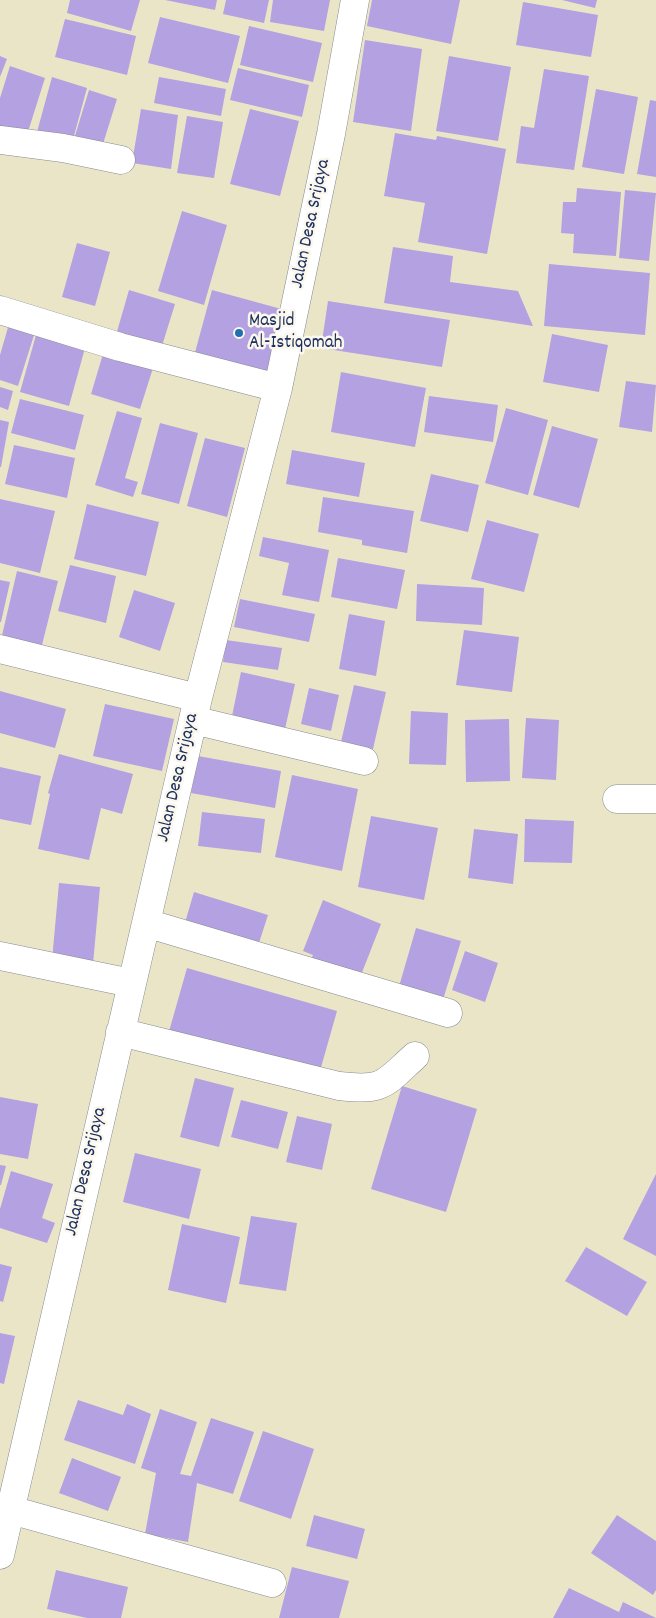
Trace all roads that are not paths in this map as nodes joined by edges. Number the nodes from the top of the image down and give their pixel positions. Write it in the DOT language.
graph roads {
  1 [pos="355,0"];
  2 [pos="0,140"];
  3 [pos="121,160"];
  4 [pos="0,310"];
  5 [pos="278,388"];
  6 [pos="0,649"];
  7 [pos="195,709"];
  8 [pos="364,761"];
  9 [pos="617,799"];
  10 [pos="656,799"];
  11 [pos="146,923"];
  12 [pos="0,956"];
  13 [pos="131,983"];
  14 [pos="448,1013"];
  15 [pos="120,1032"];
  16 [pos="415,1056"];
  17 [pos="6,1508"];
  18 [pos="0,1555"];
  19 [pos="272,1583"];
  1 -- 5 [label="street, Jalan Desa Srijaya"];
  2 -- 3 [label="street"];
  4 -- 5 [label="street"];
  5 -- 7 [label="street, Jalan Desa Srijaya"];
  6 -- 7 [label="street"];
  7 -- 8 [label="street"];
  7 -- 11 [label="street, Jalan Desa Srijaya"];
  9 -- 10 [label="street"];
  11 -- 13 [label="street, Jalan Desa Srijaya"];
  11 -- 14 [label="street"];
  12 -- 13 [label="street"];
  13 -- 15 [label="street, Jalan Desa Srijaya"];
  15 -- 16 [label="street"];
  15 -- 17 [label="street, Jalan Desa Srijaya"];
  17 -- 18 [label="street, Jalan Desa Srijaya"];
  17 -- 19 [label="street"];
}
